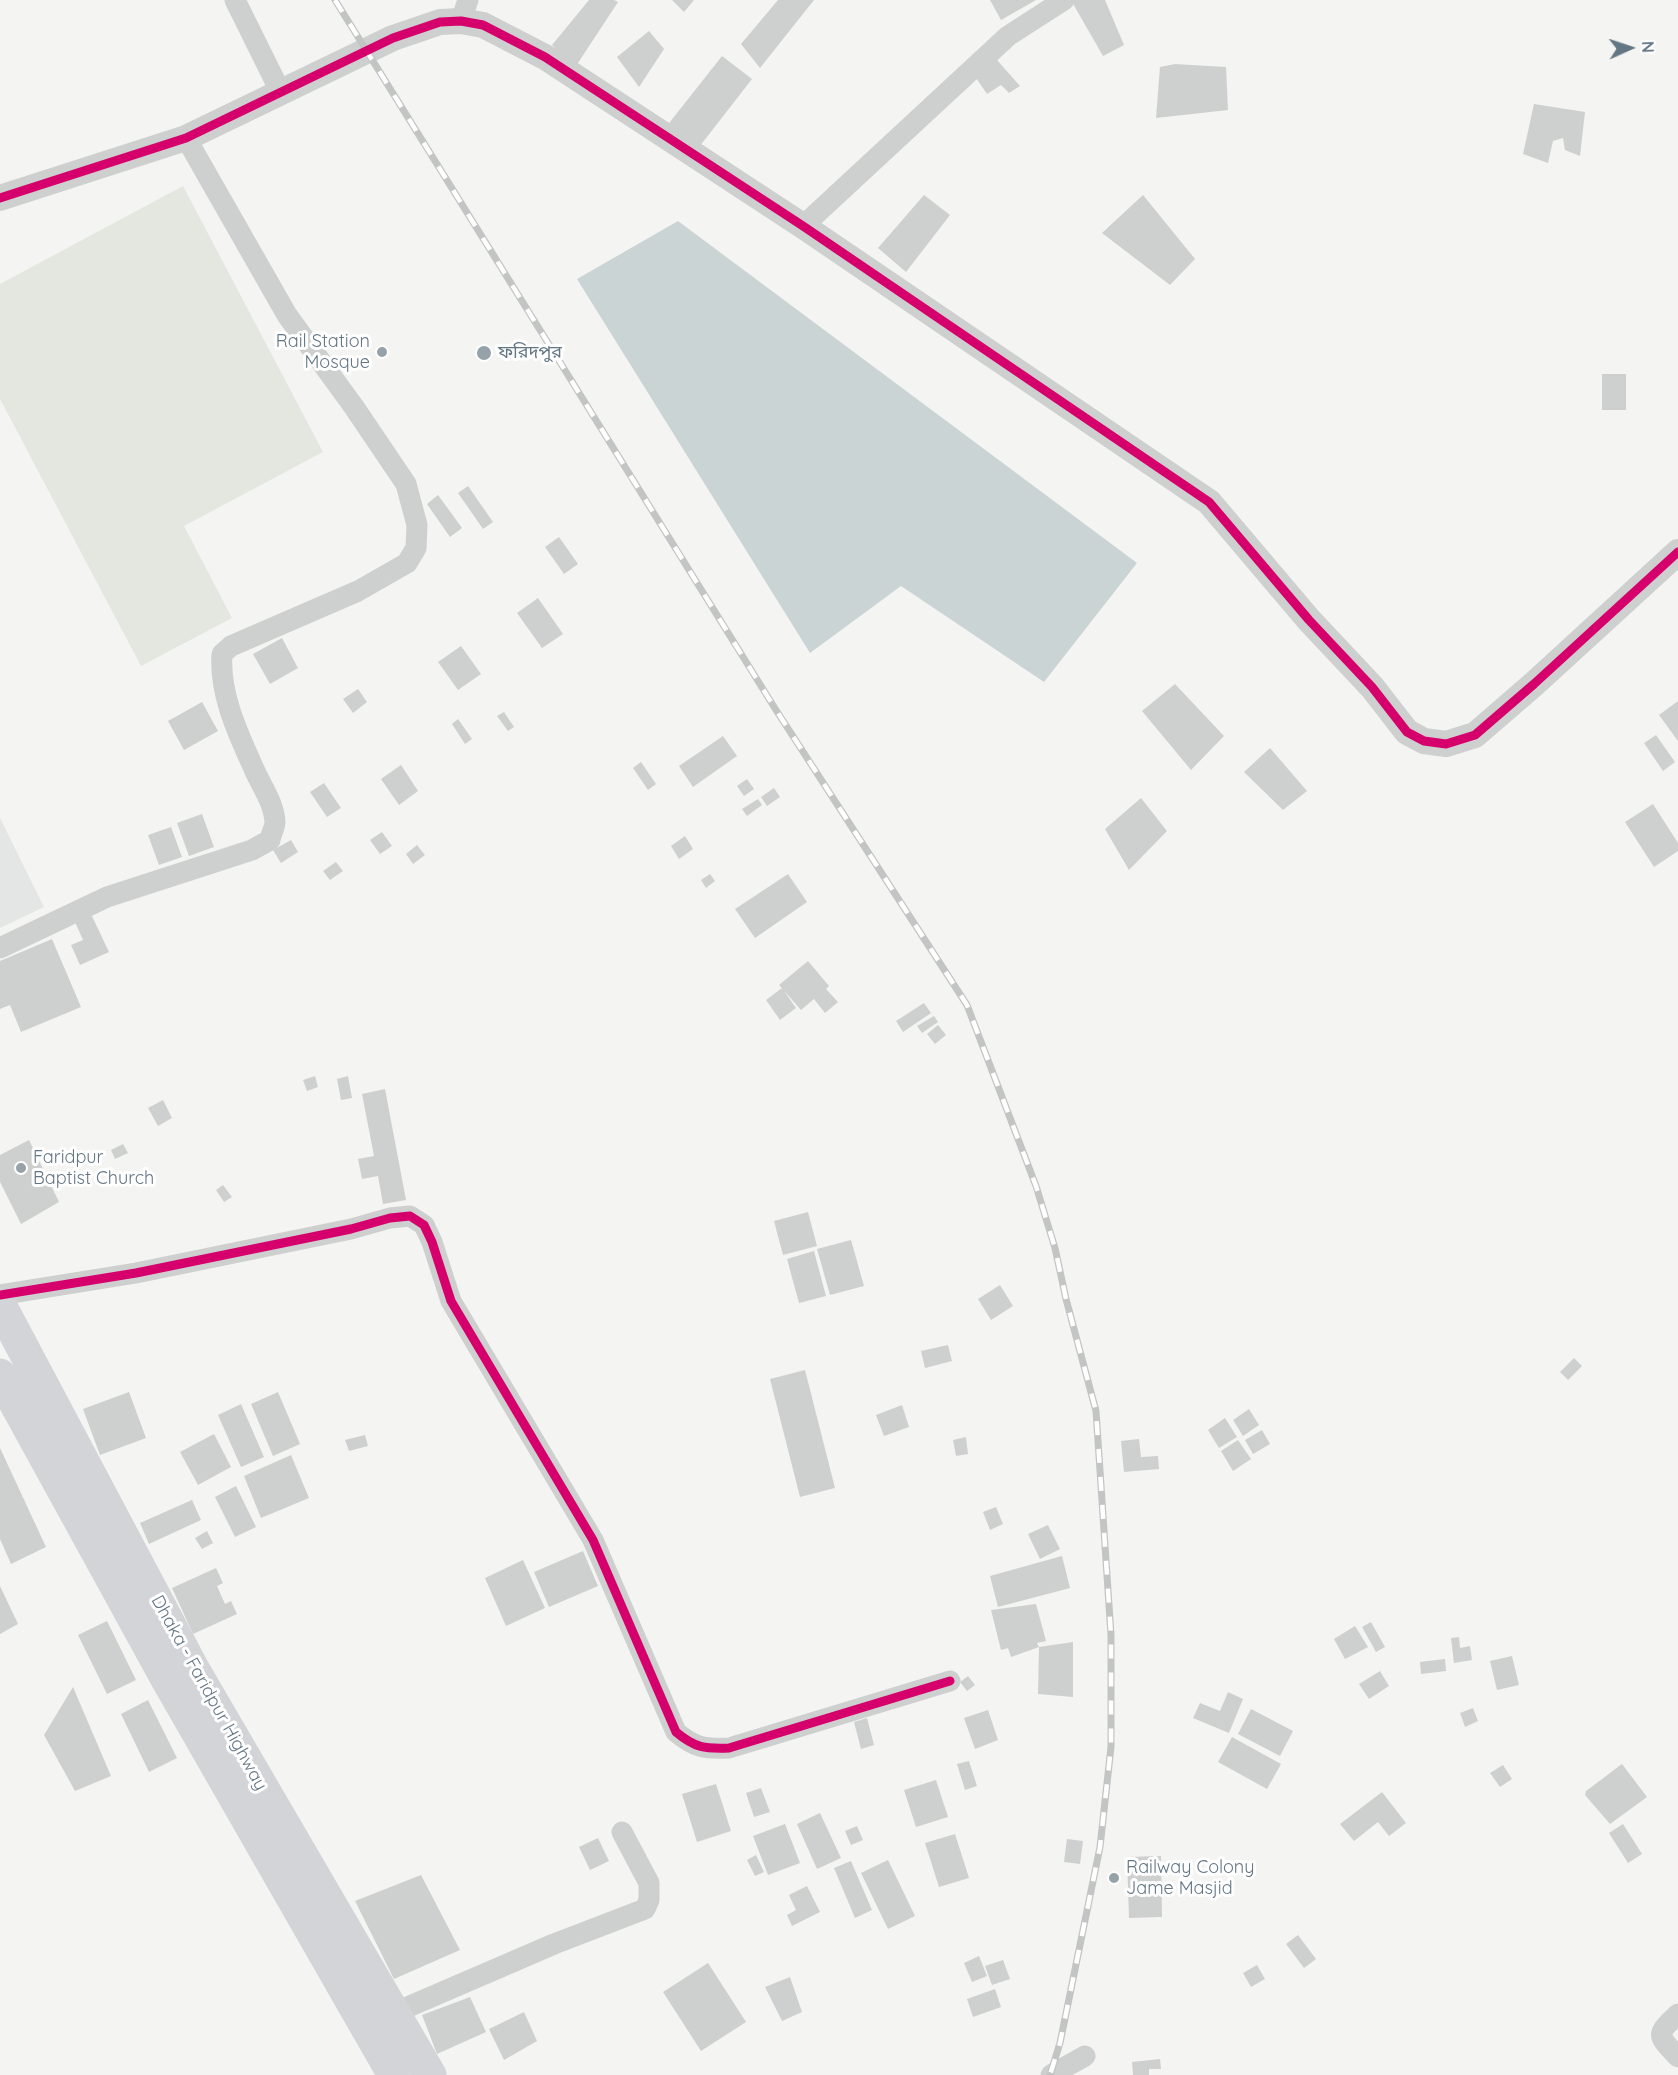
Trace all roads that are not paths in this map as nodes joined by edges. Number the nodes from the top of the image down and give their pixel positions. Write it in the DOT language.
graph roads {
  1 [pos="235,0"];
  2 [pos="1064,0"];
  3 [pos="465,10"];
  4 [pos="281,93"];
  5 [pos="186,138"];
  6 [pos="0,198"];
  7 [pos="803,226"];
  8 [pos="1678,552"];
  9 [pos="0,948"];
  10 [pos="0,1295"];
  11 [pos="0,1305"];
  12 [pos="0,1375"];
  13 [pos="950,1681"];
  14 [pos="622,1832"];
  15 [pos="353,1975"];
  16 [pos="394,2013"];
  17 [pos="1678,2014"];
  18 [pos="1085,2056"];
  19 [pos="1678,2056"];
  20 [pos="394,2075"];
  21 [pos="430,2075"];
  22 [pos="1051,2075"];
  1 -- 4 [label="street"];
  2 -- 7 [label="street"];
  3 -- 4 [label="street"];
  3 -- 7 [label="street"];
  4 -- 5 [label="street"];
  5 -- 6 [label="street"];
  5 -- 9 [label="street"];
  7 -- 8 [label="street"];
  10 -- 13 [label="street"];
  11 -- 15 [label="highway, Dhaka - Faridpur Highway"];
  12 -- 15 [label="highway, Dhaka - Faridpur Highway"];
  14 -- 16 [label="street"];
  15 -- 16 [label="highway, Dhaka - Faridpur Highway"];
  15 -- 20 [label="highway, Dhaka - Faridpur Highway"];
  16 -- 21 [label="highway, Dhaka - Faridpur Highway"];
  17 -- 19 [label="street"];
  18 -- 22 [label="street"];
}
